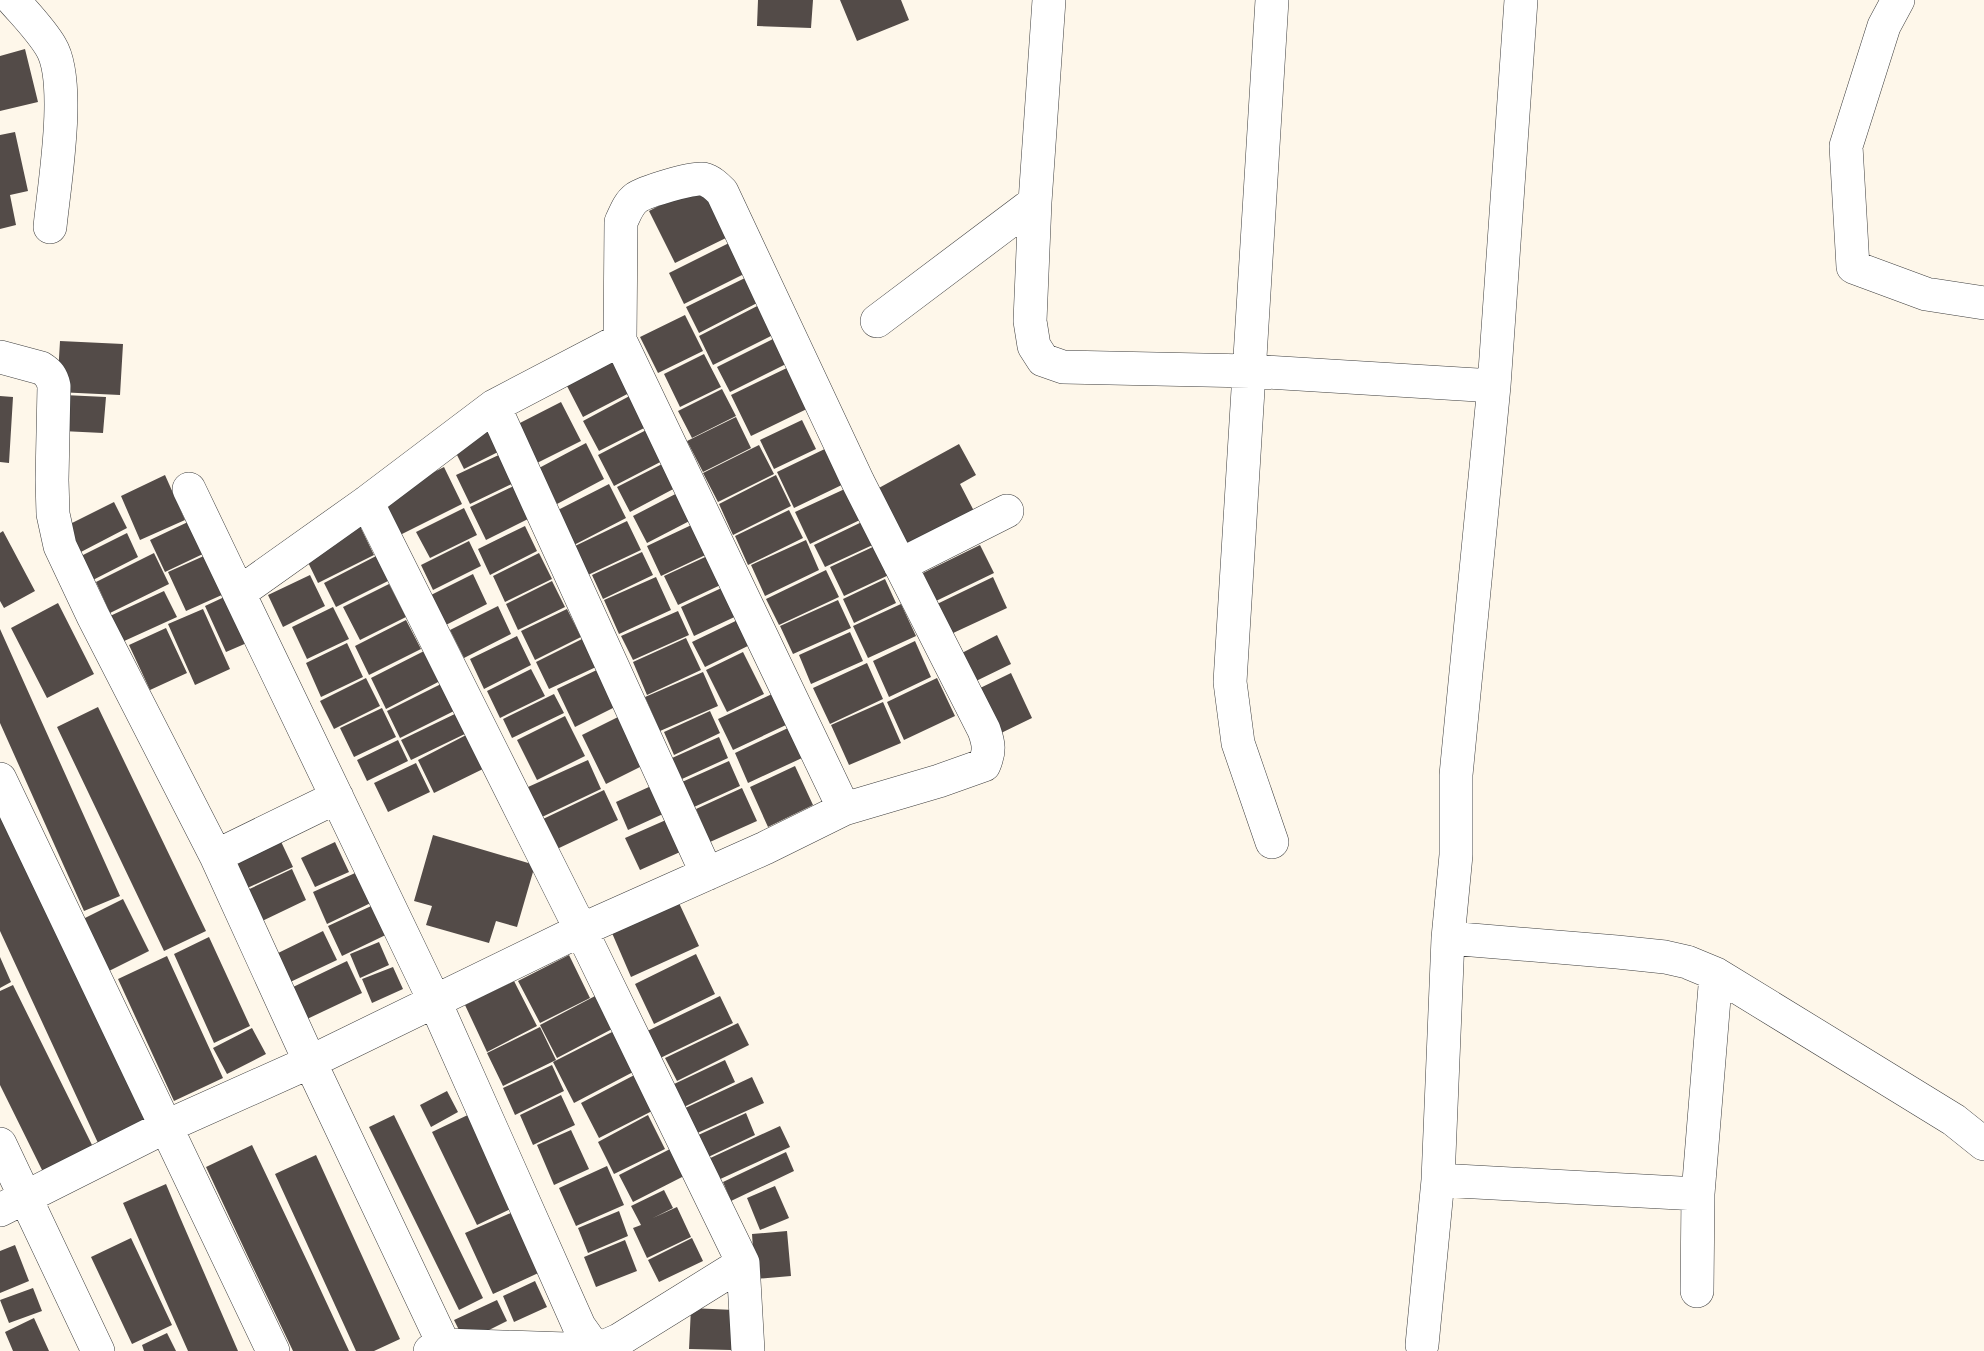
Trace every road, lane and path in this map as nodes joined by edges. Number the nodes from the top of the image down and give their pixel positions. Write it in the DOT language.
graph roads {
  1 [pos="13,0"];
  2 [pos="1049,0"];
  3 [pos="1272,0"];
  4 [pos="1521,0"];
  5 [pos="1898,0"];
  6 [pos="1035,202"];
  7 [pos="50,228"];
  8 [pos="1984,303"];
  9 [pos="877,321"];
  10 [pos="620,340"];
  11 [pos="0,357"];
  12 [pos="1250,371"];
  13 [pos="1494,386"];
  14 [pos="494,406"];
  15 [pos="189,489"];
  16 [pos="367,502"];
  17 [pos="1007,511"];
  18 [pos="900,565"];
  19 [pos="239,593"];
  20 [pos="0,779"];
  21 [pos="337,798"];
  22 [pos="844,809"];
  23 [pos="1272,842"];
  24 [pos="216,856"];
  25 [pos="707,874"];
  26 [pos="581,930"];
  27 [pos="1448,938"];
  28 [pos="1716,974"];
  29 [pos="435,1002"];
  30 [pos="310,1062"];
  31 [pos="167,1126"];
  32 [pos="0,1144"];
  33 [pos="1984,1144"];
  34 [pos="1438,1180"];
  35 [pos="1698,1194"];
  36 [pos="13,1204"];
  37 [pos="743,1263"];
  38 [pos="1697,1291"];
  39 [pos="1422,1345"];
  40 [pos="437,1348"];
  41 [pos="596,1350"];
  42 [pos="98,1351"];
  43 [pos="273,1351"];
  44 [pos="748,1351"];
  1 -- 7 [label="street"];
  2 -- 6 [label="street"];
  3 -- 12 [label="street"];
  4 -- 13 [label="street"];
  5 -- 8 [label="street"];
  6 -- 9 [label="street"];
  6 -- 12 [label="street"];
  10 -- 14 [label="street"];
  10 -- 18 [label="street"];
  10 -- 22 [label="street"];
  11 -- 24 [label="street"];
  12 -- 13 [label="street"];
  12 -- 23 [label="street"];
  13 -- 27 [label="street"];
  14 -- 16 [label="street"];
  14 -- 25 [label="street"];
  15 -- 19 [label="street"];
  16 -- 19 [label="street"];
  16 -- 26 [label="street"];
  17 -- 18 [label="street"];
  18 -- 22 [label="street"];
  19 -- 21 [label="street"];
  20 -- 31 [label="street"];
  21 -- 24 [label="street"];
  21 -- 29 [label="street"];
  22 -- 25 [label="street"];
  24 -- 30 [label="street"];
  25 -- 26 [label="street"];
  26 -- 29 [label="street"];
  26 -- 37 [label="street"];
  27 -- 28 [label="street"];
  27 -- 34 [label="street"];
  28 -- 33 [label="street"];
  28 -- 35 [label="street"];
  29 -- 30 [label="street"];
  29 -- 41 [label="street"];
  30 -- 31 [label="street"];
  30 -- 40 [label="street"];
  31 -- 36 [label="street"];
  31 -- 43 [label="street"];
  32 -- 36 [label="street"];
  34 -- 35 [label="street"];
  34 -- 39 [label="street"];
  35 -- 38 [label="street"];
  36 -- 42 [label="street"];
  37 -- 41 [label="street"];
  37 -- 44 [label="street"];
  40 -- 41 [label="street"];
}
